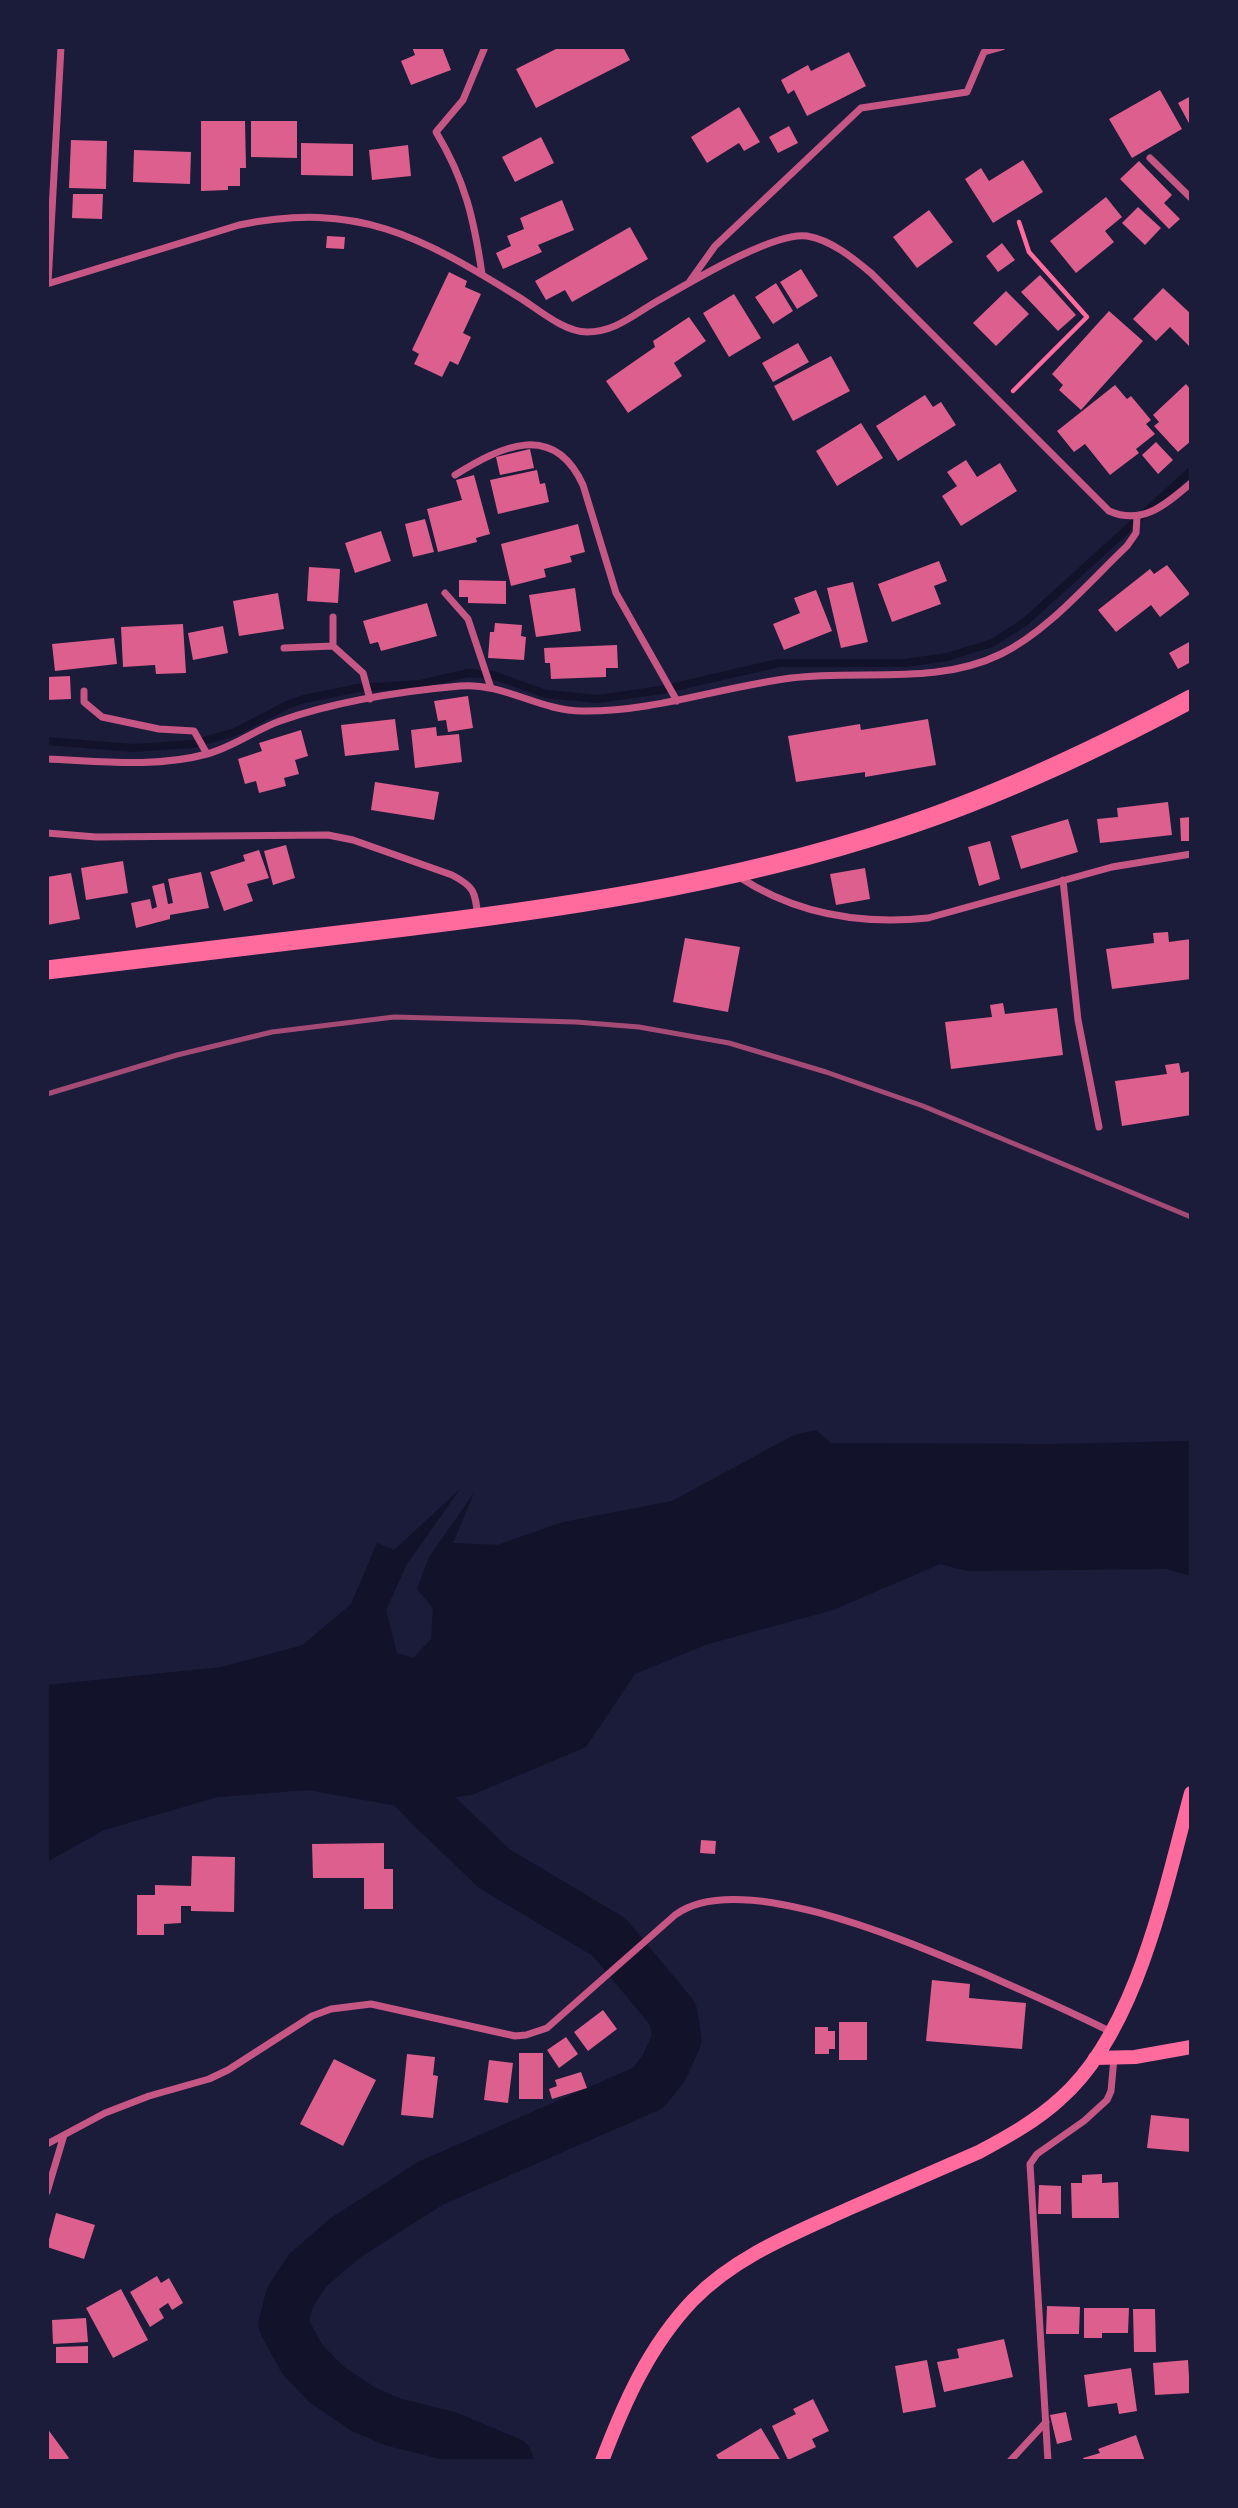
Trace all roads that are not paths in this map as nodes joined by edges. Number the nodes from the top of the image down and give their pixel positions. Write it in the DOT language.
graph roads {
  1 [pos="61,47"];
  2 [pos="485,47"];
  3 [pos="1002,47"];
  4 [pos="47,128"];
  5 [pos="57,128"];
  6 [pos="1150,158"];
  7 [pos="1191,198"];
  8 [pos="482,274"];
  9 [pos="48,284"];
  10 [pos="687,284"];
  11 [pos="455,475"];
  12 [pos="1191,483"];
  13 [pos="1137,517"];
  14 [pos="445,593"];
  15 [pos="333,617"];
  16 [pos="333,646"];
  17 [pos="284,648"];
  18 [pos="491,688"];
  19 [pos="84,691"];
  20 [pos="370,699"];
  21 [pos="1191,699"];
  22 [pos="677,701"];
  23 [pos="207,754"];
  24 [pos="47,758"];
  25 [pos="47,833"];
  26 [pos="1191,854"];
  27 [pos="735,875"];
  28 [pos="1063,880"];
  29 [pos="478,918"];
  30 [pos="47,970"];
  31 [pos="1099,1127"];
  32 [pos="1191,1793"];
  33 [pos="1111,2032"];
  34 [pos="1191,2047"];
  35 [pos="1095,2059"];
  36 [pos="1114,2059"];
  37 [pos="64,2135"];
  38 [pos="47,2144"];
  39 [pos="47,2192"];
  40 [pos="1046,2422"];
  41 [pos="602,2461"];
  42 [pos="1010,2461"];
  43 [pos="1048,2461"];
  1 -- 5 [label="street"];
  2 -- 8 [label="street"];
  3 -- 10 [label="street"];
  4 -- 5 [label="street"];
  5 -- 9 [label="street"];
  6 -- 7 [label="street"];
  8 -- 9 [label="street"];
  8 -- 10 [label="street"];
  10 -- 13 [label="street"];
  11 -- 22 [label="street"];
  12 -- 13 [label="street"];
  13 -- 22 [label="street"];
  14 -- 18 [label="street"];
  15 -- 16 [label="street"];
  16 -- 17 [label="street"];
  16 -- 20 [label="street"];
  18 -- 20 [label="street"];
  18 -- 22 [label="street"];
  19 -- 23 [label="street"];
  20 -- 23 [label="street"];
  21 -- 27 [label="highway"];
  23 -- 24 [label="street"];
  25 -- 29 [label="street"];
  26 -- 28 [label="street"];
  27 -- 28 [label="street"];
  27 -- 29 [label="highway"];
  28 -- 31 [label="street"];
  29 -- 30 [label="highway"];
  32 -- 33 [label="main road"];
  33 -- 35 [label="main road"];
  33 -- 37 [label="street"];
  34 -- 36 [label="main road"];
  35 -- 36 [label="main road"];
  35 -- 41 [label="main road"];
  36 -- 40 [label="street"];
  37 -- 38 [label="street"];
  37 -- 39 [label="street"];
  40 -- 42 [label="street"];
  40 -- 43 [label="street"];
}
